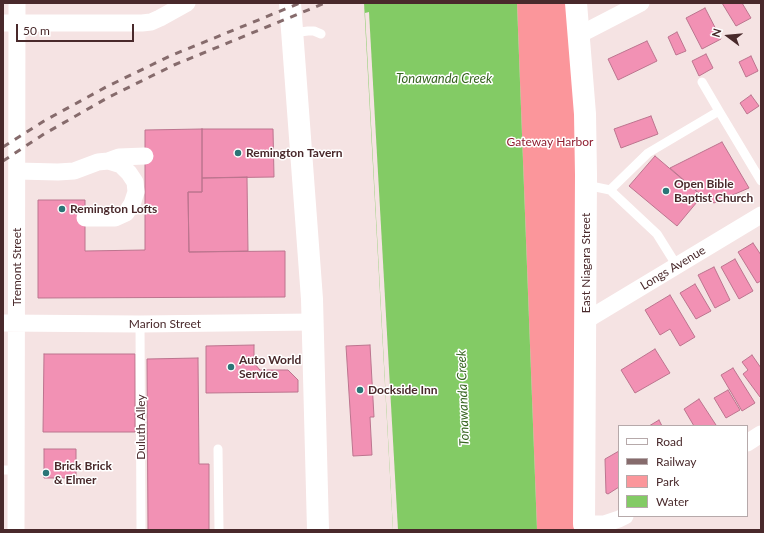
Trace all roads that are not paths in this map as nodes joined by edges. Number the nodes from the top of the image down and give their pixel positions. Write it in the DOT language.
graph roads {
  1 [pos="17,3"];
  2 [pos="186,3"];
  3 [pos="290,3"];
  4 [pos="576,3"];
  5 [pos="641,3"];
  6 [pos="10,23"];
  7 [pos="292,33"];
  8 [pos="321,34"];
  9 [pos="579,35"];
  10 [pos="702,82"];
  11 [pos="719,111"];
  12 [pos="145,156"];
  13 [pos="108,161"];
  14 [pos="18,171"];
  15 [pos="761,181"];
  16 [pos="586,185"];
  17 [pos="610,190"];
  18 [pos="761,215"];
  19 [pos="85,218"];
  20 [pos="677,266"];
  21 [pos="585,321"];
  22 [pos="314,322"];
  23 [pos="10,323"];
  24 [pos="140,324"];
  25 [pos="761,434"];
  26 [pos="748,442"];
  27 [pos="218,448"];
  28 [pos="10,470"];
  29 [pos="623,517"];
  30 [pos="588,528"];
  31 [pos="16,530"];
  32 [pos="141,530"];
  33 [pos="219,530"];
  34 [pos="318,530"];
  1 -- 6 [label="street, Tremont Street"];
  2 -- 6 [label="street"];
  3 -- 7 [label="street"];
  4 -- 9 [label="street, East Niagara Street"];
  5 -- 9 [label="street"];
  6 -- 14 [label="street, Tremont Street"];
  7 -- 8 [label="lane"];
  7 -- 22 [label="street"];
  9 -- 16 [label="street, East Niagara Street"];
  10 -- 11 [label="lane"];
  11 -- 15 [label="lane"];
  11 -- 17 [label="lane"];
  12 -- 13 [label="street"];
  13 -- 14 [label="street"];
  13 -- 19 [label="street"];
  14 -- 23 [label="street, Tremont Street"];
  16 -- 17 [label="lane"];
  16 -- 21 [label="street, East Niagara Street"];
  17 -- 20 [label="lane"];
  18 -- 20 [label="street, Longs Avenue"];
  20 -- 21 [label="street, Longs Avenue"];
  21 -- 30 [label="street, East Niagara Street"];
  22 -- 24 [label="street, Marion Street"];
  22 -- 34 [label="street"];
  23 -- 24 [label="street, Marion Street"];
  23 -- 28 [label="street, Tremont Street"];
  24 -- 32 [label="lane, Duluth Alley"];
  25 -- 26 [label="street"];
  27 -- 33 [label="lane"];
  28 -- 31 [label="street, Tremont Street"];
  29 -- 30 [label="street"];
}
